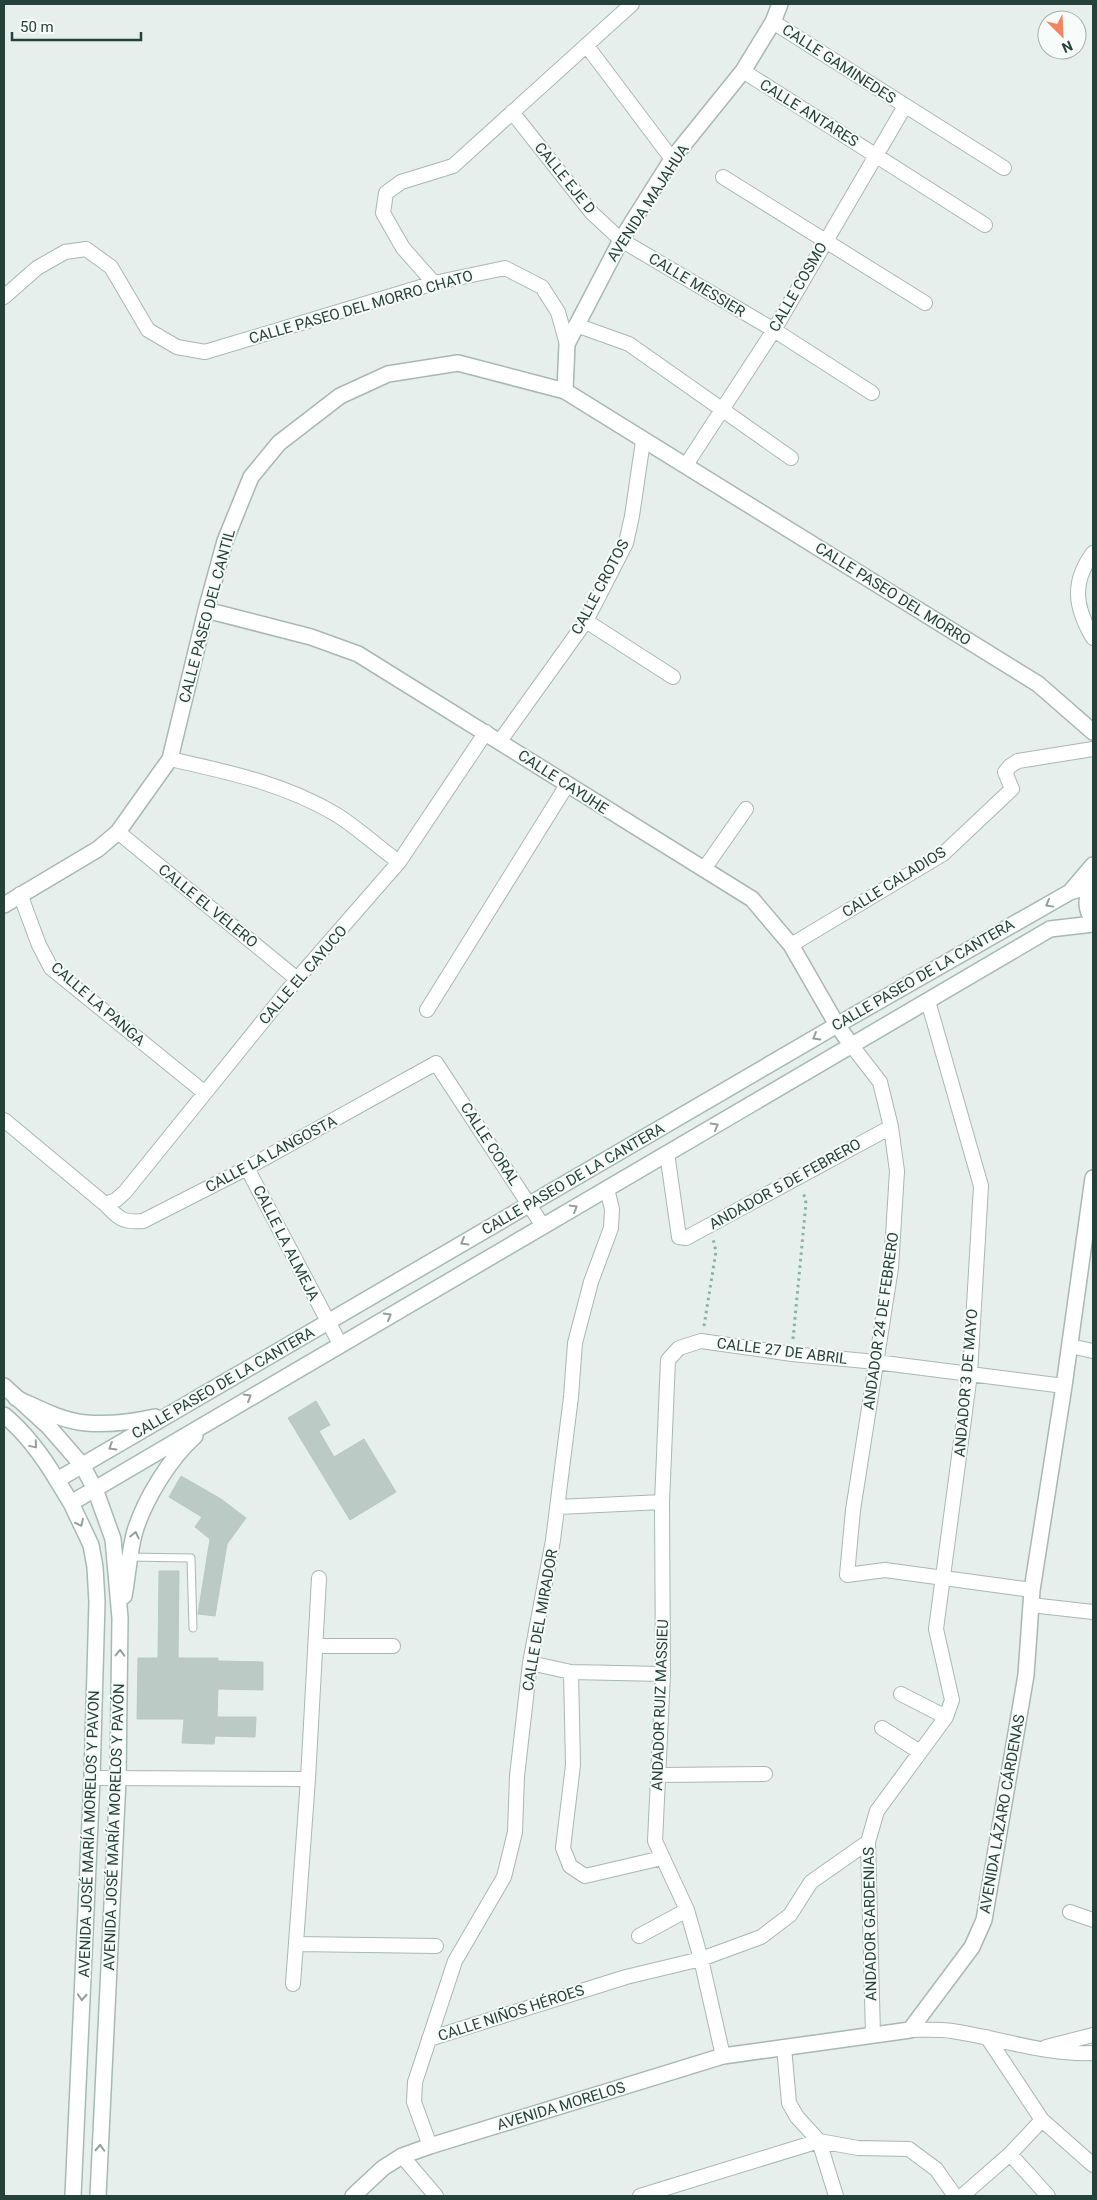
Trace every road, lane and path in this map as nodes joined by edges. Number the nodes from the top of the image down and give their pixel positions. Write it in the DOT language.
graph roads {
  1 [pos="632,4"];
  2 [pos="780,4"];
  3 [pos="773,22"];
  4 [pos="587,46"];
  5 [pos="743,71"];
  6 [pos="905,106"];
  7 [pos="512,112"];
  8 [pos="876,154"];
  9 [pos="672,159"];
  10 [pos="1004,168"];
  11 [pos="723,177"];
  12 [pos="985,225"];
  13 [pos="621,240"];
  14 [pos="826,240"];
  15 [pos="434,284"];
  16 [pos="4,297"];
  17 [pos="925,303"];
  18 [pos="576,325"];
  19 [pos="774,330"];
  20 [pos="566,344"];
  21 [pos="565,391"];
  22 [pos="872,393"];
  23 [pos="723,408"];
  24 [pos="643,441"];
  25 [pos="791,458"];
  26 [pos="686,465"];
  27 [pos="1093,553"];
  28 [pos="206,610"];
  29 [pos="586,621"];
  30 [pos="1093,638"];
  31 [pos="673,677"];
  32 [pos="486,732"];
  33 [pos="1093,732"];
  34 [pos="500,741"];
  35 [pos="1093,749"];
  36 [pos="170,759"];
  37 [pos="567,786"];
  38 [pos="746,809"];
  39 [pos="118,832"];
  40 [pos="398,862"];
  41 [pos="1093,865"];
  42 [pos="704,869"];
  43 [pos="1093,886"];
  44 [pos="1070,892"];
  45 [pos="20,894"];
  46 [pos="4,905"];
  47 [pos="1093,920"];
  48 [pos="1093,924"];
  49 [pos="1074,926"];
  50 [pos="1093,935"];
  51 [pos="791,945"];
  52 [pos="297,979"];
  53 [pos="928,1002"];
  54 [pos="428,1010"];
  55 [pos="837,1024"];
  56 [pos="852,1046"];
  57 [pos="436,1062"];
  58 [pos="205,1093"];
  59 [pos="4,1120"];
  60 [pos="891,1127"];
  61 [pos="667,1154"];
  62 [pos="247,1168"];
  63 [pos="800,1176"];
  64 [pos="1093,1178"];
  65 [pos="1093,1183"];
  66 [pos="607,1189"];
  67 [pos="105,1204"];
  68 [pos="529,1204"];
  69 [pos="710,1224"];
  70 [pos="543,1226"];
  71 [pos="327,1322"];
  72 [pos="701,1341"];
  73 [pos="340,1344"];
  74 [pos="1070,1346"];
  75 [pos="680,1348"];
  76 [pos="1093,1351"];
  77 [pos="792,1354"];
  78 [pos="876,1362"];
  79 [pos="970,1374"];
  80 [pos="4,1386"];
  81 [pos="1064,1386"];
  82 [pos="16,1398"];
  83 [pos="222,1412"];
  84 [pos="4,1414"];
  85 [pos="166,1415"];
  86 [pos="82,1465"];
  87 [pos="56,1480"];
  88 [pos="95,1489"];
  89 [pos="662,1502"];
  90 [pos="71,1503"];
  91 [pos="558,1507"];
  92 [pos="110,1561"];
  93 [pos="319,1578"];
  94 [pos="944,1579"];
  95 [pos="1032,1598"];
  96 [pos="1093,1612"];
  97 [pos="192,1628"];
  98 [pos="315,1646"];
  99 [pos="393,1646"];
  100 [pos="530,1663"];
  101 [pos="571,1672"];
  102 [pos="663,1674"];
  103 [pos="901,1694"];
  104 [pos="946,1717"];
  105 [pos="882,1728"];
  106 [pos="920,1752"];
  107 [pos="765,1774"];
  108 [pos="658,1775"];
  109 [pos="92,1778"];
  110 [pos="118,1779"];
  111 [pos="308,1779"];
  112 [pos="868,1842"];
  113 [pos="662,1858"];
  114 [pos="687,1910"];
  115 [pos="1070,1912"];
  116 [pos="1093,1920"];
  117 [pos="639,1936"];
  118 [pos="296,1944"];
  119 [pos="436,1946"];
  120 [pos="701,1959"];
  121 [pos="293,1984"];
  122 [pos="910,2030"];
  123 [pos="873,2035"];
  124 [pos="1093,2035"];
  125 [pos="987,2037"];
  126 [pos="429,2039"];
  127 [pos="784,2047"];
  128 [pos="1037,2049"];
  129 [pos="1093,2052"];
  130 [pos="723,2056"];
  131 [pos="1042,2120"];
  132 [pos="819,2140"];
  133 [pos="430,2146"];
  134 [pos="1010,2154"];
  135 [pos="402,2156"];
  136 [pos="1093,2166"];
  137 [pos="73,2196"];
  138 [pos="98,2196"];
  139 [pos="353,2196"];
  140 [pos="436,2196"];
  141 [pos="640,2196"];
  142 [pos="836,2196"];
  143 [pos="955,2196"];
  144 [pos="962,2196"];
  145 [pos="1048,2196"];
  1 -- 4 [label="street"];
  2 -- 3 [label="street, AVENIDA MAJAHUA"];
  3 -- 5 [label="street, AVENIDA MAJAHUA"];
  3 -- 6 [label="street, CALLE GAMINEDES"];
  4 -- 7 [label="street"];
  4 -- 9 [label="street"];
  5 -- 8 [label="street, CALLE ANTARES"];
  5 -- 9 [label="street, AVENIDA MAJAHUA"];
  6 -- 8 [label="street, CALLE COSMO"];
  6 -- 10 [label="street, CALLE GAMINEDES"];
  7 -- 13 [label="street, CALLE EJE D"];
  7 -- 15 [label="street"];
  8 -- 12 [label="street, CALLE ANTARES"];
  8 -- 14 [label="street, CALLE COSMO"];
  9 -- 13 [label="street, AVENIDA MAJAHUA"];
  11 -- 14 [label="street"];
  13 -- 18 [label="street, AVENIDA MAJAHUA"];
  13 -- 19 [label="street, CALLE MESSIER"];
  14 -- 17 [label="street"];
  14 -- 19 [label="street, CALLE COSMO"];
  15 -- 16 [label="street, CALLE PASEO DEL MORRO CHATO"];
  15 -- 20 [label="street, CALLE PASEO DEL MORRO CHATO"];
  18 -- 20 [label="street, AVENIDA MAJAHUA"];
  18 -- 23 [label="street"];
  19 -- 22 [label="street, CALLE MESSIER"];
  19 -- 23 [label="street, CALLE COSMO"];
  20 -- 21 [label="street, AVENIDA MAJAHUA"];
  21 -- 24 [label="street, CALLE PASEO DEL CANTIL"];
  21 -- 28 [label="street, CALLE PASEO DEL CANTIL"];
  23 -- 25 [label="street"];
  23 -- 26 [label="street, CALLE COSMO"];
  24 -- 26 [label="street, CALLE PASEO DEL CANTIL"];
  24 -- 29 [label="street, CALLE CROTOS"];
  26 -- 33 [label="street, CALLE PASEO DEL MORRO"];
  27 -- 30 [label="street"];
  28 -- 32 [label="street, CALLE CAYUHE"];
  28 -- 36 [label="street, CALLE PASEO DEL CANTIL"];
  29 -- 31 [label="street"];
  29 -- 34 [label="street, CALLE CROTOS"];
  32 -- 34 [label="street, CALLE CAYUHE"];
  32 -- 40 [label="street, CALLE EL CAYUCO"];
  34 -- 37 [label="street, CALLE CAYUHE"];
  35 -- 51 [label="street, CALLE CALADIOS"];
  36 -- 39 [label="street, CALLE PASEO DEL CANTIL"];
  36 -- 40 [label="street"];
  37 -- 42 [label="street, CALLE CAYUHE"];
  37 -- 54 [label="street"];
  38 -- 42 [label="street"];
  39 -- 45 [label="street, CALLE PASEO DEL CANTIL"];
  39 -- 52 [label="street, CALLE EL VELERO"];
  40 -- 52 [label="street, CALLE EL CAYUCO"];
  41 -- 44 [label="street"];
  42 -- 51 [label="street, CALLE CAYUHE"];
  43 -- 44 [label="street, CALLE PASEO DE LA CANTERA"];
  43 -- 47 [label="street"];
  44 -- 55 [label="street, CALLE PASEO DE LA CANTERA, one-way"];
  45 -- 46 [label="street, CALLE PASEO DEL CANTIL"];
  45 -- 58 [label="street, CALLE LA PANGA"];
  48 -- 49 [label="street, CALLE PASEO DE LA CANTERA"];
  49 -- 50 [label="street"];
  49 -- 53 [label="street, CALLE PASEO DE LA CANTERA"];
  51 -- 55 [label="street, CALLE CAYUHE"];
  52 -- 58 [label="street, CALLE EL CAYUCO"];
  53 -- 56 [label="street, CALLE PASEO DE LA CANTERA"];
  53 -- 79 [label="street, ANDADOR 3 DE MAYO"];
  55 -- 56 [label="street, CALLE CAYUHE"];
  55 -- 68 [label="street, CALLE PASEO DE LA CANTERA, one-way"];
  56 -- 60 [label="street, ANDADOR 24 DE FEBRERO"];
  61 -- 56 [label="street, CALLE PASEO DE LA CANTERA, one-way"];
  57 -- 62 [label="street, CALLE LA LANGOSTA"];
  57 -- 68 [label="street, CALLE CORAL"];
  58 -- 67 [label="street, CALLE EL CAYUCO"];
  59 -- 67 [label="street, CALLE LA LANGOSTA"];
  60 -- 63 [label="street, ANDADOR 5 DE FEBRERO"];
  60 -- 78 [label="street, ANDADOR 24 DE FEBRERO"];
  61 -- 66 [label="street, CALLE PASEO DE LA CANTERA"];
  61 -- 69 [label="street, ANDADOR 5 DE FEBRERO"];
  62 -- 67 [label="street, CALLE LA LANGOSTA"];
  62 -- 71 [label="street, CALLE LA ALMEJA"];
  63 -- 69 [label="street, ANDADOR 5 DE FEBRERO"];
  63 -- 77 [label="path"];
  64 -- 65 [label="street, AVENIDA LÁZARO CÁRDENAS"];
  65 -- 74 [label="street, AVENIDA LÁZARO CÁRDENAS"];
  70 -- 66 [label="street, CALLE PASEO DE LA CANTERA, one-way"];
  66 -- 91 [label="street, CALLE DEL MIRADOR"];
  68 -- 70 [label="street, CALLE CORAL"];
  68 -- 71 [label="street, CALLE PASEO DE LA CANTERA, one-way"];
  69 -- 72 [label="path"];
  73 -- 70 [label="street, CALLE PASEO DE LA CANTERA, one-way"];
  71 -- 73 [label="street, CALLE LA ALMEJA"];
  71 -- 85 [label="street, CALLE PASEO DE LA CANTERA"];
  72 -- 75 [label="street, CALLE 27 DE ABRIL"];
  72 -- 77 [label="street, CALLE 27 DE ABRIL"];
  83 -- 73 [label="street, CALLE PASEO DE LA CANTERA, one-way"];
  74 -- 76 [label="street"];
  74 -- 81 [label="street, AVENIDA LÁZARO CÁRDENAS"];
  75 -- 89 [label="street, ANDADOR RUIZ MASSIEU"];
  77 -- 78 [label="street, CALLE 27 DE ABRIL"];
  78 -- 79 [label="street, CALLE 27 DE ABRIL"];
  78 -- 94 [label="street, ANDADOR 24 DE FEBRERO"];
  79 -- 81 [label="street, CALLE 27 DE ABRIL"];
  79 -- 94 [label="street, ANDADOR 3 DE MAYO"];
  80 -- 82 [label="street"];
  81 -- 95 [label="street, AVENIDA LÁZARO CÁRDENAS"];
  82 -- 85 [label="street"];
  82 -- 86 [label="street"];
  83 -- 88 [label="street, CALLE PASEO DE LA CANTERA"];
  92 -- 83 [label="street, one-way"];
  84 -- 87 [label="street, AVENIDA JOSÉ MARÍA MORELOS Y PAVON, one-way"];
  85 -- 86 [label="street, CALLE PASEO DE LA CANTERA, one-way"];
  86 -- 87 [label="street, CALLE PASEO DE LA CANTERA"];
  86 -- 88 [label="street"];
  87 -- 90 [label="street, AVENIDA JOSÉ MARÍA MORELOS Y PAVON"];
  88 -- 90 [label="street, CALLE PASEO DE LA CANTERA"];
  88 -- 92 [label="street"];
  89 -- 91 [label="street"];
  89 -- 102 [label="street, ANDADOR RUIZ MASSIEU"];
  90 -- 92 [label="street, AVENIDA JOSÉ MARÍA MORELOS Y PAVON, one-way"];
  91 -- 100 [label="street, CALLE DEL MIRADOR"];
  92 -- 97 [label="lane"];
  92 -- 109 [label="street, AVENIDA JOSÉ MARÍA MORELOS Y PAVON"];
  110 -- 92 [label="street, AVENIDA JOSÉ MARÍA MORELOS Y PAVÓN, one-way"];
  93 -- 98 [label="street"];
  94 -- 95 [label="street"];
  94 -- 104 [label="street, ANDADOR 3 DE MAYO"];
  95 -- 96 [label="street"];
  95 -- 122 [label="street, AVENIDA LÁZARO CÁRDENAS"];
  98 -- 99 [label="street"];
  98 -- 111 [label="street"];
  100 -- 101 [label="street"];
  100 -- 126 [label="street, CALLE DEL MIRADOR"];
  101 -- 102 [label="street"];
  101 -- 113 [label="street"];
  102 -- 108 [label="street, ANDADOR RUIZ MASSIEU"];
  103 -- 104 [label="street"];
  104 -- 106 [label="street, ANDADOR GARDENIAS"];
  105 -- 106 [label="street"];
  106 -- 112 [label="street, ANDADOR GARDENIAS"];
  107 -- 108 [label="street"];
  108 -- 113 [label="street, ANDADOR RUIZ MASSIEU"];
  109 -- 110 [label="street"];
  109 -- 137 [label="street, AVENIDA JOSÉ MARÍA MORELOS Y PAVON, one-way"];
  110 -- 111 [label="street"];
  138 -- 110 [label="street, AVENIDA JOSÉ MARÍA MORELOS Y PAVÓN, one-way"];
  111 -- 118 [label="street"];
  112 -- 120 [label="street, CALLE NIÑOS HÉROES"];
  112 -- 123 [label="street, ANDADOR GARDENIAS"];
  113 -- 114 [label="street, ANDADOR RUIZ MASSIEU"];
  114 -- 117 [label="street"];
  114 -- 120 [label="street, ANDADOR RUIZ MASSIEU"];
  115 -- 116 [label="street"];
  118 -- 119 [label="street"];
  118 -- 121 [label="street"];
  120 -- 126 [label="street, CALLE NIÑOS HÉROES"];
  120 -- 130 [label="street, ANDADOR RUIZ MASSIEU"];
  122 -- 123 [label="street, AVENIDA MORELOS"];
  122 -- 125 [label="street"];
  123 -- 127 [label="street, AVENIDA MORELOS"];
  124 -- 128 [label="street"];
  125 -- 128 [label="street"];
  125 -- 131 [label="street"];
  126 -- 133 [label="street, CALLE NIÑOS HÉROES"];
  127 -- 130 [label="street, AVENIDA MORELOS"];
  127 -- 132 [label="street"];
  128 -- 129 [label="street"];
  130 -- 133 [label="street, AVENIDA MORELOS"];
  131 -- 134 [label="street"];
  131 -- 136 [label="street"];
  132 -- 141 [label="street"];
  132 -- 142 [label="street"];
  132 -- 143 [label="street"];
  133 -- 135 [label="street, AVENIDA MORELOS"];
  134 -- 144 [label="street"];
  134 -- 145 [label="street"];
  135 -- 139 [label="street, AVENIDA MORELOS"];
  135 -- 140 [label="street"];
}
